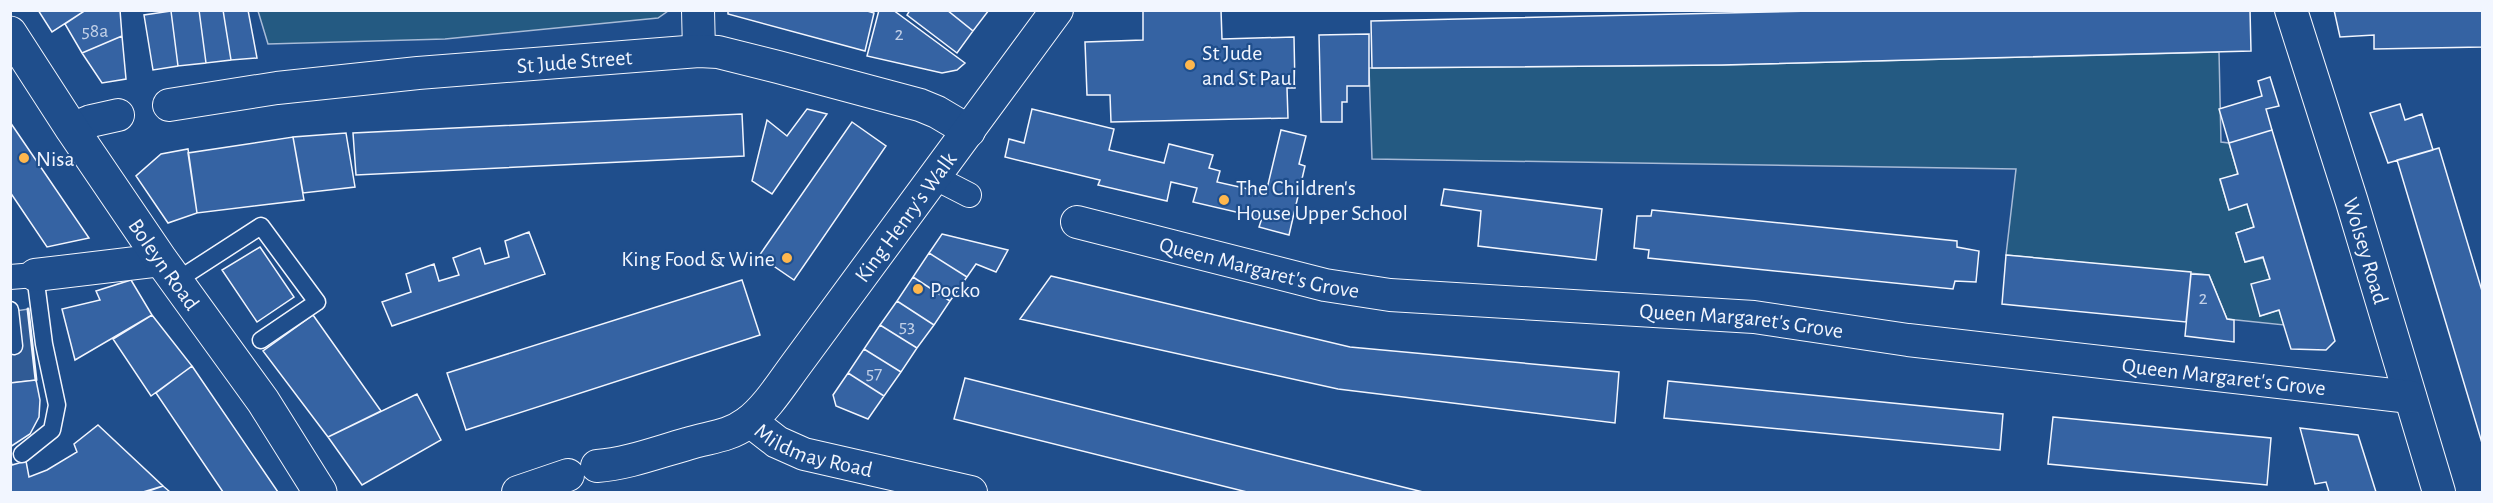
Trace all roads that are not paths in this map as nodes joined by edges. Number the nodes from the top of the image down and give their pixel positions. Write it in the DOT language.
graph roads {
  1 [pos="698,10"];
  2 [pos="1057,10"];
  3 [pos="2291,10"];
  4 [pos="10,33"];
  5 [pos="699,51"];
  6 [pos="22,76"];
  7 [pos="169,105"];
  8 [pos="118,115"];
  9 [pos="72,129"];
  10 [pos="969,131"];
  11 [pos="934,177"];
  12 [pos="969,195"];
  13 [pos="1077,222"];
  14 [pos="169,270"];
  15 [pos="23,276"];
  16 [pos="10,310"];
  17 [pos="261,340"];
  18 [pos="14,346"];
  19 [pos="2410,397"];
  20 [pos="750,421"];
  21 [pos="22,454"];
  22 [pos="320,492"];
  23 [pos="518,492"];
  24 [pos="970,492"];
  25 [pos="2439,492"];
  1 -- 5 [label="street"];
  2 -- 10 [label="street, King Henry's Walk"];
  3 -- 19 [label="street, Wolsey Road"];
  4 -- 6 [label="street, Boleyn Road"];
  5 -- 7 [label="street, St Jude Street"];
  5 -- 10 [label="street, St Jude Street"];
  6 -- 9 [label="street, Boleyn Road"];
  8 -- 9 [label="street"];
  9 -- 14 [label="street, Boleyn Road"];
  10 -- 11 [label="street, King Henry's Walk"];
  11 -- 12 [label="street"];
  11 -- 20 [label="street, King Henry's Walk"];
  13 -- 19 [label="street, Queen Margaret's Grove"];
  14 -- 15 [label="street"];
  14 -- 17 [label="lane"];
  14 -- 22 [label="street, Boleyn Road"];
  15 -- 21 [label="lane"];
  16 -- 18 [label="lane"];
  19 -- 25 [label="street, Wolsey Road"];
  20 -- 23 [label="street, Mildmay Road"];
  20 -- 24 [label="street, Mildmay Road"];
}
